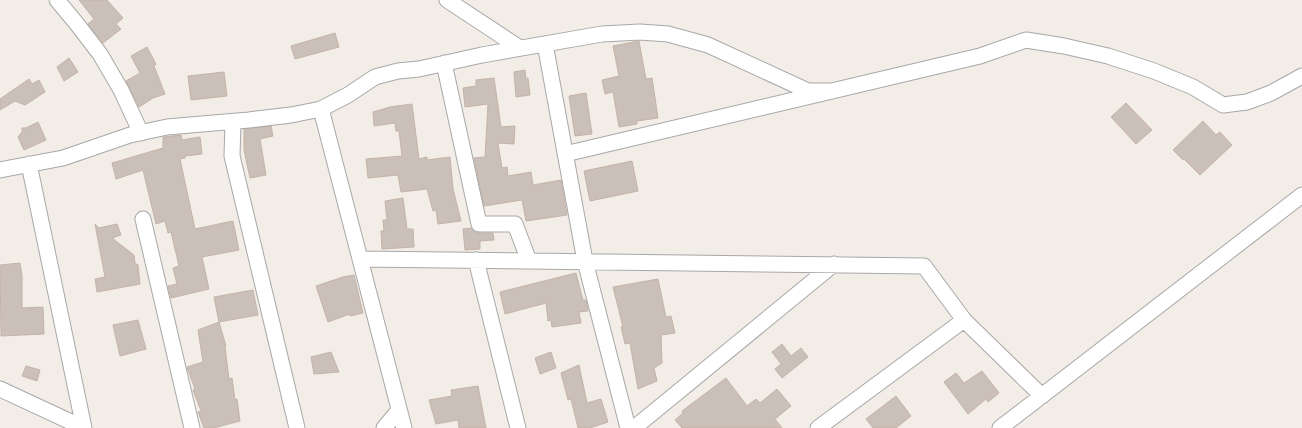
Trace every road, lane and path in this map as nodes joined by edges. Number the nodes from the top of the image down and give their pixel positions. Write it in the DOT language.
graph roads {
  1 [pos="57,0"];
  2 [pos="447,0"];
  3 [pos="545,44"];
  4 [pos="520,48"];
  5 [pos="444,63"];
  6 [pos="1302,76"];
  7 [pos="833,91"];
  8 [pos="321,109"];
  9 [pos="233,122"];
  10 [pos="141,133"];
  11 [pos="565,154"];
  12 [pos="29,164"];
  13 [pos="0,170"];
  14 [pos="1302,195"];
  15 [pos="143,219"];
  16 [pos="360,259"];
  17 [pos="476,260"];
  18 [pos="528,261"];
  19 [pos="585,261"];
  20 [pos="834,264"];
  21 [pos="964,320"];
  22 [pos="0,389"];
  23 [pos="1042,396"];
  24 [pos="399,410"];
  25 [pos="84,428"];
  26 [pos="192,428"];
  27 [pos="297,428"];
  28 [pos="384,428"];
  29 [pos="404,428"];
  30 [pos="518,428"];
  31 [pos="628,428"];
  32 [pos="634,428"];
  33 [pos="818,428"];
  34 [pos="1000,428"];
  1 -- 10 [label="street"];
  2 -- 4 [label="street"];
  3 -- 4 [label="street"];
  3 -- 7 [label="street"];
  3 -- 11 [label="street"];
  4 -- 5 [label="street"];
  5 -- 8 [label="street"];
  5 -- 18 [label="street"];
  6 -- 7 [label="street"];
  7 -- 11 [label="street"];
  8 -- 9 [label="street"];
  8 -- 16 [label="street"];
  9 -- 10 [label="street"];
  9 -- 27 [label="street"];
  10 -- 12 [label="street"];
  11 -- 19 [label="street"];
  12 -- 13 [label="street"];
  12 -- 25 [label="street"];
  14 -- 23 [label="street"];
  15 -- 26 [label="street"];
  16 -- 17 [label="street"];
  16 -- 24 [label="street"];
  17 -- 18 [label="street"];
  17 -- 30 [label="street"];
  18 -- 19 [label="street"];
  19 -- 20 [label="street"];
  19 -- 31 [label="street"];
  20 -- 21 [label="street"];
  20 -- 32 [label="street"];
  21 -- 23 [label="street"];
  21 -- 33 [label="street"];
  22 -- 25 [label="street"];
  23 -- 34 [label="street"];
  24 -- 28 [label="street"];
  24 -- 29 [label="street"];
}
